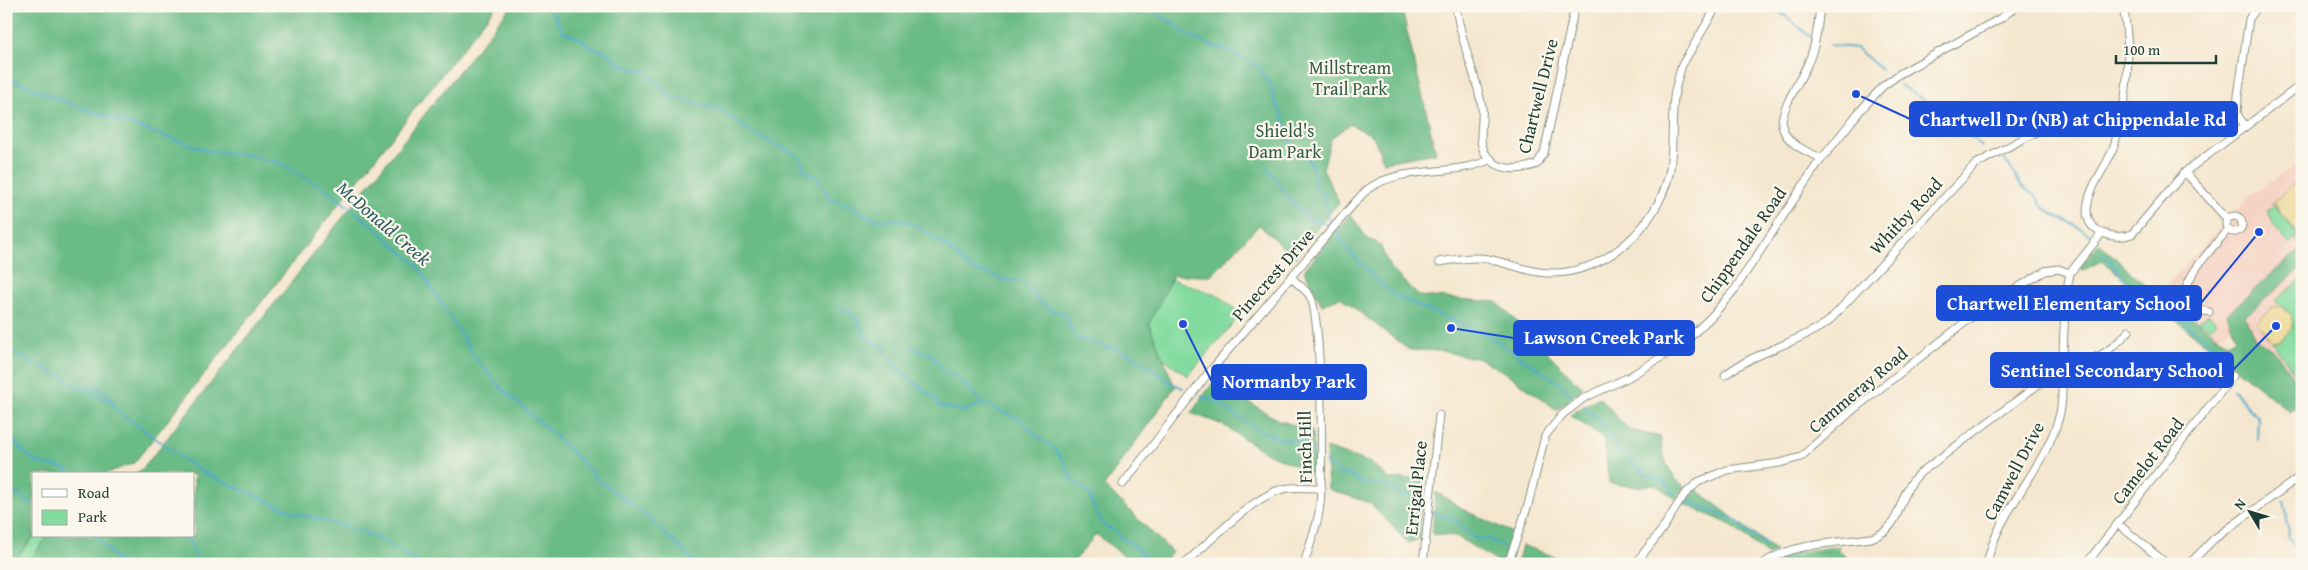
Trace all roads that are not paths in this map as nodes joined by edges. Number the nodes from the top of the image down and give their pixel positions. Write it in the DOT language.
graph roads {
  1 [pos="1456,6"];
  2 [pos="1575,6"];
  3 [pos="1717,6"];
  4 [pos="1820,6"];
  5 [pos="2018,6"];
  6 [pos="2123,6"];
  7 [pos="2258,6"];
  8 [pos="2302,84"];
  9 [pos="2122,112"];
  10 [pos="2245,126"];
  11 [pos="1822,158"];
  12 [pos="1491,159"];
  13 [pos="2185,172"];
  14 [pos="2227,219"];
  15 [pos="2228,230"];
  16 [pos="2102,233"];
  17 [pos="1439,262"];
  18 [pos="2070,273"];
  19 [pos="1291,277"];
  20 [pos="2209,312"];
  21 [pos="2129,331"];
  22 [pos="2064,364"];
  23 [pos="1725,375"];
  24 [pos="2233,376"];
  25 [pos="2062,379"];
  26 [pos="1439,415"];
  27 [pos="2302,475"];
  28 [pos="1123,484"];
  29 [pos="1322,488"];
  30 [pos="2118,524"];
  31 [pos="1184,564"];
  32 [pos="1304,564"];
  33 [pos="1423,564"];
  34 [pos="1508,564"];
  35 [pos="1635,564"];
  36 [pos="1762,564"];
  37 [pos="1987,564"];
  38 [pos="2086,564"];
  39 [pos="2167,564"];
  40 [pos="2189,564"];
  1 -- 12 [label="street, Chartwell Drive"];
  2 -- 12 [label="street, Chartwell Drive"];
  3 -- 17 [label="street"];
  4 -- 11 [label="street"];
  5 -- 11 [label="street"];
  6 -- 9 [label="street"];
  7 -- 10 [label="street"];
  8 -- 10 [label="street"];
  9 -- 16 [label="street"];
  9 -- 23 [label="street, Whitby Road"];
  10 -- 13 [label="street"];
  11 -- 34 [label="street, Chippendale Road"];
  12 -- 19 [label="street, Pinecrest Drive"];
  13 -- 14 [label="street"];
  13 -- 16 [label="street"];
  14 -- 15 [label="street"];
  14 -- 15 [label="street"];
  15 -- 20 [label="street"];
  16 -- 18 [label="street"];
  18 -- 22 [label="street, Camwell Drive"];
  18 -- 35 [label="street, Cammeray Road"];
  19 -- 28 [label="street, Pinecrest Drive"];
  19 -- 29 [label="street, Finch Hill"];
  21 -- 22 [label="street"];
  22 -- 25 [label="street, Camwell Drive"];
  24 -- 30 [label="street, Camelot Road"];
  25 -- 36 [label="street"];
  25 -- 37 [label="street, Camwell Drive"];
  26 -- 33 [label="street, Errigal Place"];
  27 -- 40 [label="street"];
  29 -- 31 [label="street"];
  29 -- 32 [label="street, Finch Hill"];
  30 -- 38 [label="street, Camelot Road"];
  30 -- 39 [label="street"];
}
